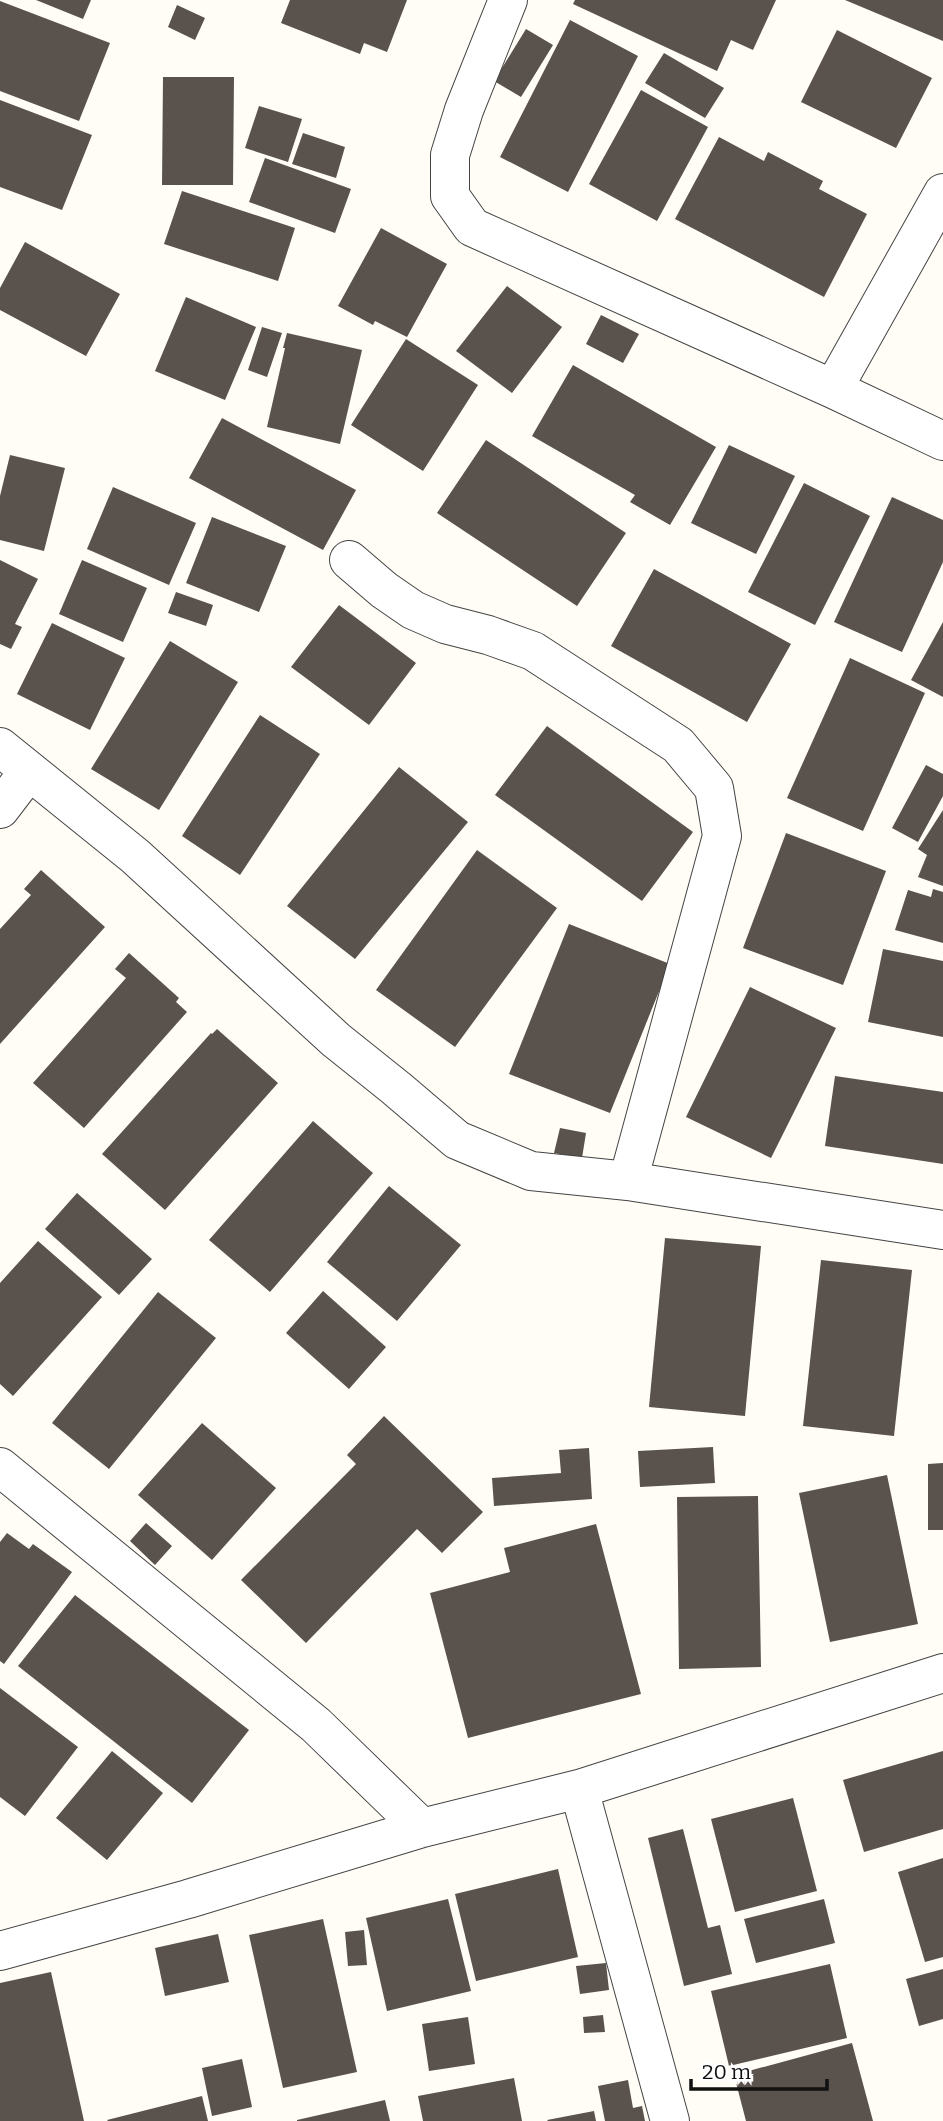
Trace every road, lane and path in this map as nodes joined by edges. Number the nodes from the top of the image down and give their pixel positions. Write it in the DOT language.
graph roads {
  1 [pos="508,0"];
  2 [pos="943,193"];
  3 [pos="833,389"];
  4 [pos="943,441"];
  5 [pos="349,560"];
  6 [pos="0,747"];
  7 [pos="29,771"];
  8 [pos="0,809"];
  9 [pos="628,1181"];
  10 [pos="943,1230"];
  11 [pos="0,1466"];
  12 [pos="943,1673"];
  13 [pos="579,1789"];
  14 [pos="422,1828"];
  15 [pos="0,1951"];
  16 [pos="670,2121"];
  1 -- 3 [label="street"];
  2 -- 3 [label="street"];
  3 -- 4 [label="street"];
  5 -- 9 [label="street"];
  6 -- 7 [label="street"];
  7 -- 8 [label="street"];
  7 -- 9 [label="street"];
  9 -- 10 [label="street"];
  11 -- 14 [label="street"];
  12 -- 13 [label="street"];
  13 -- 14 [label="street"];
  13 -- 16 [label="street"];
  14 -- 15 [label="street"];
}
